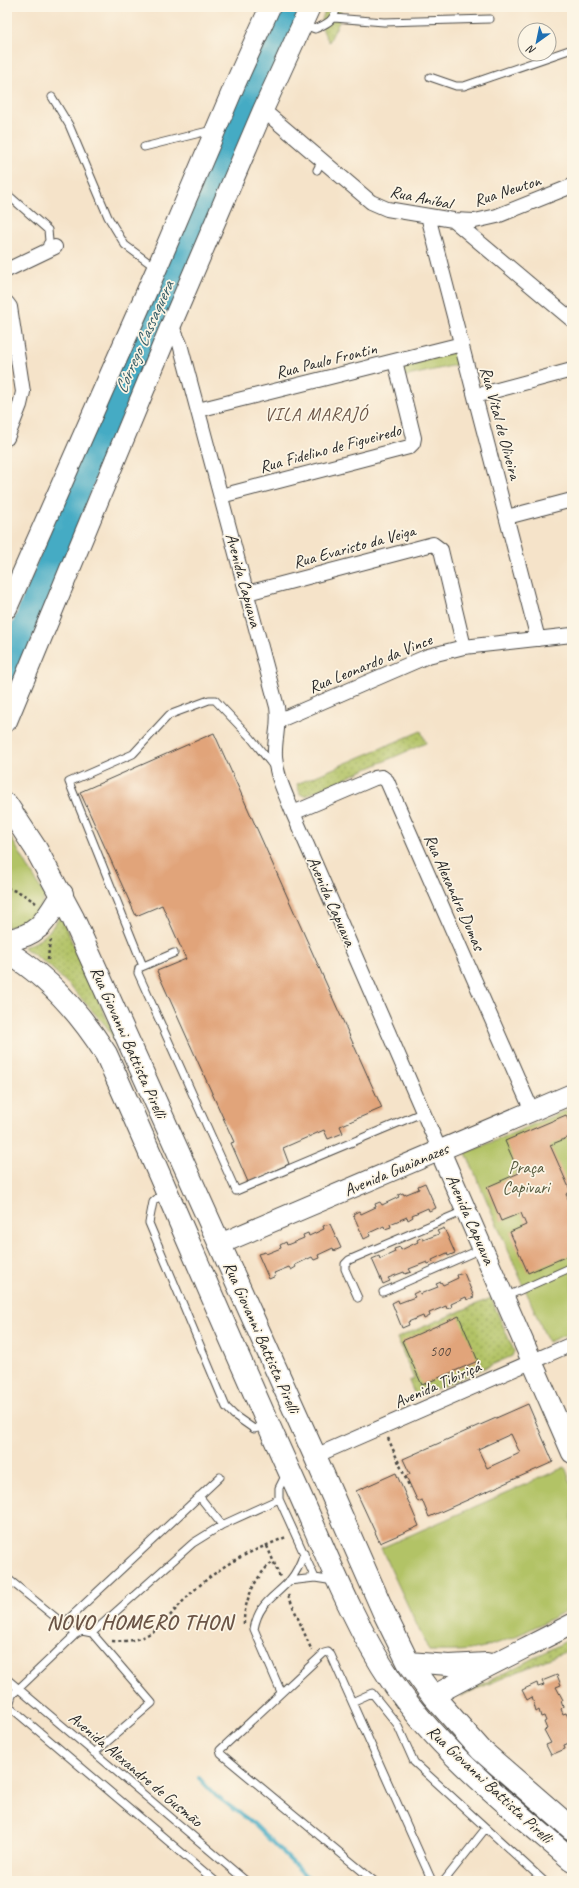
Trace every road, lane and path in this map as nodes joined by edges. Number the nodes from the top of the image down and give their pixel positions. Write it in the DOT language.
graph roads {
  1 [pos="270,7"];
  2 [pos="310,7"];
  3 [pos="336,7"];
  4 [pos="334,18"];
  5 [pos="490,19"];
  6 [pos="302,25"];
  7 [pos="572,49"];
  8 [pos="430,77"];
  9 [pos="52,97"];
  10 [pos="263,110"];
  11 [pos="216,129"];
  12 [pos="144,147"];
  13 [pos="572,186"];
  14 [pos="7,194"];
  15 [pos="428,216"];
  16 [pos="453,220"];
  17 [pos="55,247"];
  18 [pos="157,268"];
  19 [pos="7,270"];
  20 [pos="7,303"];
  21 [pos="572,320"];
  22 [pos="171,325"];
  23 [pos="462,344"];
  24 [pos="395,361"];
  25 [pos="572,370"];
  26 [pos="475,396"];
  27 [pos="198,410"];
  28 [pos="7,438"];
  29 [pos="221,496"];
  30 [pos="572,500"];
  31 [pos="507,517"];
  32 [pos="247,593"];
  33 [pos="7,608"];
  34 [pos="572,635"];
  35 [pos="538,639"];
  36 [pos="464,648"];
  37 [pos="280,720"];
  38 [pos="7,722"];
  39 [pos="278,774"];
  40 [pos="7,805"];
  41 [pos="293,813"];
  42 [pos="62,894"];
  43 [pos="52,938"];
  44 [pos="7,940"];
  45 [pos="7,952"];
  46 [pos="174,953"];
  47 [pos="143,966"];
  48 [pos="39,975"];
  49 [pos="572,1094"];
  50 [pos="532,1111"];
  51 [pos="424,1112"];
  52 [pos="440,1151"];
  53 [pos="166,1191"];
  54 [pos="466,1210"];
  55 [pos="220,1244"];
  56 [pos="483,1248"];
  57 [pos="572,1267"];
  58 [pos="383,1292"];
  59 [pos="505,1297"];
  60 [pos="358,1298"];
  61 [pos="572,1344"];
  62 [pos="533,1362"];
  63 [pos="268,1425"];
  64 [pos="391,1446"];
  65 [pos="572,1452"];
  66 [pos="315,1456"];
  67 [pos="288,1468"];
  68 [pos="220,1477"];
  69 [pos="410,1488"];
  70 [pos="200,1496"];
  71 [pos="279,1499"];
  72 [pos="222,1525"];
  73 [pos="295,1533"];
  74 [pos="266,1546"];
  75 [pos="304,1553"];
  76 [pos="273,1562"];
  77 [pos="7,1578"];
  78 [pos="315,1578"];
  79 [pos="340,1582"];
  80 [pos="286,1583"];
  81 [pos="63,1624"];
  82 [pos="572,1624"];
  83 [pos="254,1633"];
  84 [pos="76,1634"];
  85 [pos="94,1635"];
  86 [pos="316,1660"];
  87 [pos="408,1662"];
  88 [pos="493,1663"];
  89 [pos="7,1679"];
  90 [pos="18,1689"];
  91 [pos="281,1692"];
  92 [pos="433,1696"];
  93 [pos="352,1702"];
  94 [pos="8,1707"];
  95 [pos="421,1719"];
  96 [pos="94,1753"];
  97 [pos="486,1828"];
  98 [pos="572,1829"];
  99 [pos="572,1860"];
  100 [pos="215,1881"];
  101 [pos="246,1881"];
  102 [pos="374,1881"];
  103 [pos="432,1881"];
  104 [pos="444,1881"];
  105 [pos="544,1881"];
  1 -- 11 [label="main road"];
  2 -- 6 [label="main road"];
  3 -- 4 [label="lane"];
  4 -- 5 [label="lane"];
  4 -- 6 [label="lane"];
  6 -- 10 [label="main road"];
  7 -- 8 [label="lane"];
  9 -- 18 [label="lane"];
  10 -- 15 [label="street, Rua Aníbal"];
  10 -- 22 [label="main road"];
  11 -- 12 [label="lane"];
  11 -- 18 [label="main road"];
  13 -- 16 [label="street, Rua Newton"];
  14 -- 17 [label="lane"];
  15 -- 16 [label="street, Rua Aníbal"];
  15 -- 23 [label="street, Rua Vital de Oliveira"];
  16 -- 21 [label="street, Rua Aníbal"];
  17 -- 19 [label="street"];
  18 -- 33 [label="main road"];
  20 -- 28 [label="street"];
  22 -- 27 [label="street, Avenida Capuava"];
  22 -- 38 [label="main road"];
  23 -- 24 [label="street, Rua Paulo Frontin"];
  23 -- 26 [label="street, Rua Vital de Oliveira"];
  24 -- 27 [label="street, Rua Paulo Frontin"];
  24 -- 29 [label="street, Rua Fidelino de Figueiredo"];
  25 -- 26 [label="street"];
  26 -- 31 [label="street, Rua Vital de Oliveira"];
  27 -- 29 [label="street, Avenida Capuava"];
  29 -- 32 [label="street, Avenida Capuava"];
  30 -- 31 [label="street"];
  31 -- 35 [label="street, Rua Vital de Oliveira"];
  32 -- 36 [label="street, Rua Evaristo da Veiga"];
  32 -- 37 [label="street, Avenida Capuava"];
  34 -- 35 [label="street, Rua Leonardo da Vince"];
  35 -- 36 [label="street, Rua Leonardo da Vince"];
  36 -- 37 [label="street, Rua Leonardo da Vince"];
  37 -- 39 [label="street, Avenida Capuava"];
  39 -- 41 [label="street, Avenida Capuava"];
  39 -- 47 [label="lane"];
  40 -- 42 [label="highway, Rua Giovanni Battista Pirelli"];
  41 -- 50 [label="street, Rua Alexandre Dumas"];
  41 -- 51 [label="street, Avenida Capuava"];
  42 -- 44 [label="highway"];
  42 -- 55 [label="highway, Rua Giovanni Battista Pirelli"];
  43 -- 48 [label="path"];
  45 -- 48 [label="highway, Rua Giovanni Battista Pirelli"];
  46 -- 47 [label="lane"];
  47 -- 51 [label="lane"];
  48 -- 53 [label="highway, Rua Giovanni Battista Pirelli"];
  49 -- 50 [label="main road, Avenida Guaianazes"];
  50 -- 52 [label="main road, Avenida Guaianazes"];
  51 -- 52 [label="street, Avenida Capuava"];
  52 -- 54 [label="main road, Avenida Capuava"];
  52 -- 55 [label="main road, Avenida Guaianazes"];
  53 -- 63 [label="highway, Rua Giovanni Battista Pirelli"];
  53 -- 63 [label="lane"];
  54 -- 56 [label="main road, Avenida Capuava"];
  54 -- 60 [label="lane"];
  55 -- 66 [label="highway, Rua Giovanni Battista Pirelli"];
  56 -- 58 [label="lane"];
  56 -- 59 [label="main road, Avenida Capuava"];
  57 -- 59 [label="lane"];
  59 -- 62 [label="main road, Avenida Capuava"];
  61 -- 62 [label="street, Avenida Tibiriçá"];
  62 -- 65 [label="main road, Avenida Capuava"];
  62 -- 66 [label="street, Avenida Tibiriçá"];
  63 -- 67 [label="highway, Rua Giovanni Battista Pirelli"];
  64 -- 69 [label="path"];
  66 -- 87 [label="highway, Rua Giovanni Battista Pirelli"];
  67 -- 71 [label="lane"];
  67 -- 79 [label="highway, Rua Giovanni Battista Pirelli"];
  68 -- 70 [label="lane"];
  70 -- 72 [label="lane"];
  70 -- 81 [label="lane"];
  71 -- 72 [label="lane"];
  71 -- 73 [label="lane"];
  72 -- 85 [label="lane"];
  73 -- 74 [label="path"];
  73 -- 75 [label="lane"];
  74 -- 76 [label="path"];
  74 -- 85 [label="path"];
  75 -- 78 [label="lane"];
  75 -- 80 [label="lane"];
  76 -- 80 [label="path"];
  76 -- 83 [label="path"];
  77 -- 81 [label="lane"];
  78 -- 79 [label="lane"];
  78 -- 80 [label="lane"];
  79 -- 95 [label="highway, Rua Giovanni Battista Pirelli"];
  80 -- 83 [label="lane"];
  80 -- 86 [label="path"];
  81 -- 84 [label="lane"];
  82 -- 88 [label="main road"];
  83 -- 91 [label="lane"];
  84 -- 85 [label="lane"];
  84 -- 90 [label="lane"];
  85 -- 96 [label="lane"];
  86 -- 91 [label="lane"];
  86 -- 93 [label="lane"];
  87 -- 88 [label="main road"];
  87 -- 92 [label="highway, Rua Giovanni Battista Pirelli"];
  88 -- 92 [label="main road"];
  89 -- 90 [label="lane, Avenida Alexandre de Gusmão"];
  90 -- 94 [label="lane"];
  90 -- 96 [label="lane, Avenida Alexandre de Gusmão"];
  91 -- 102 [label="lane"];
  92 -- 95 [label="highway"];
  92 -- 98 [label="highway, Rua Giovanni Battista Pirelli"];
  93 -- 97 [label="lane"];
  93 -- 103 [label="lane"];
  94 -- 100 [label="lane"];
  95 -- 99 [label="highway, Rua Giovanni Battista Pirelli"];
  96 -- 101 [label="lane, Avenida Alexandre de Gusmão"];
  97 -- 104 [label="lane"];
  97 -- 105 [label="lane"];
}
